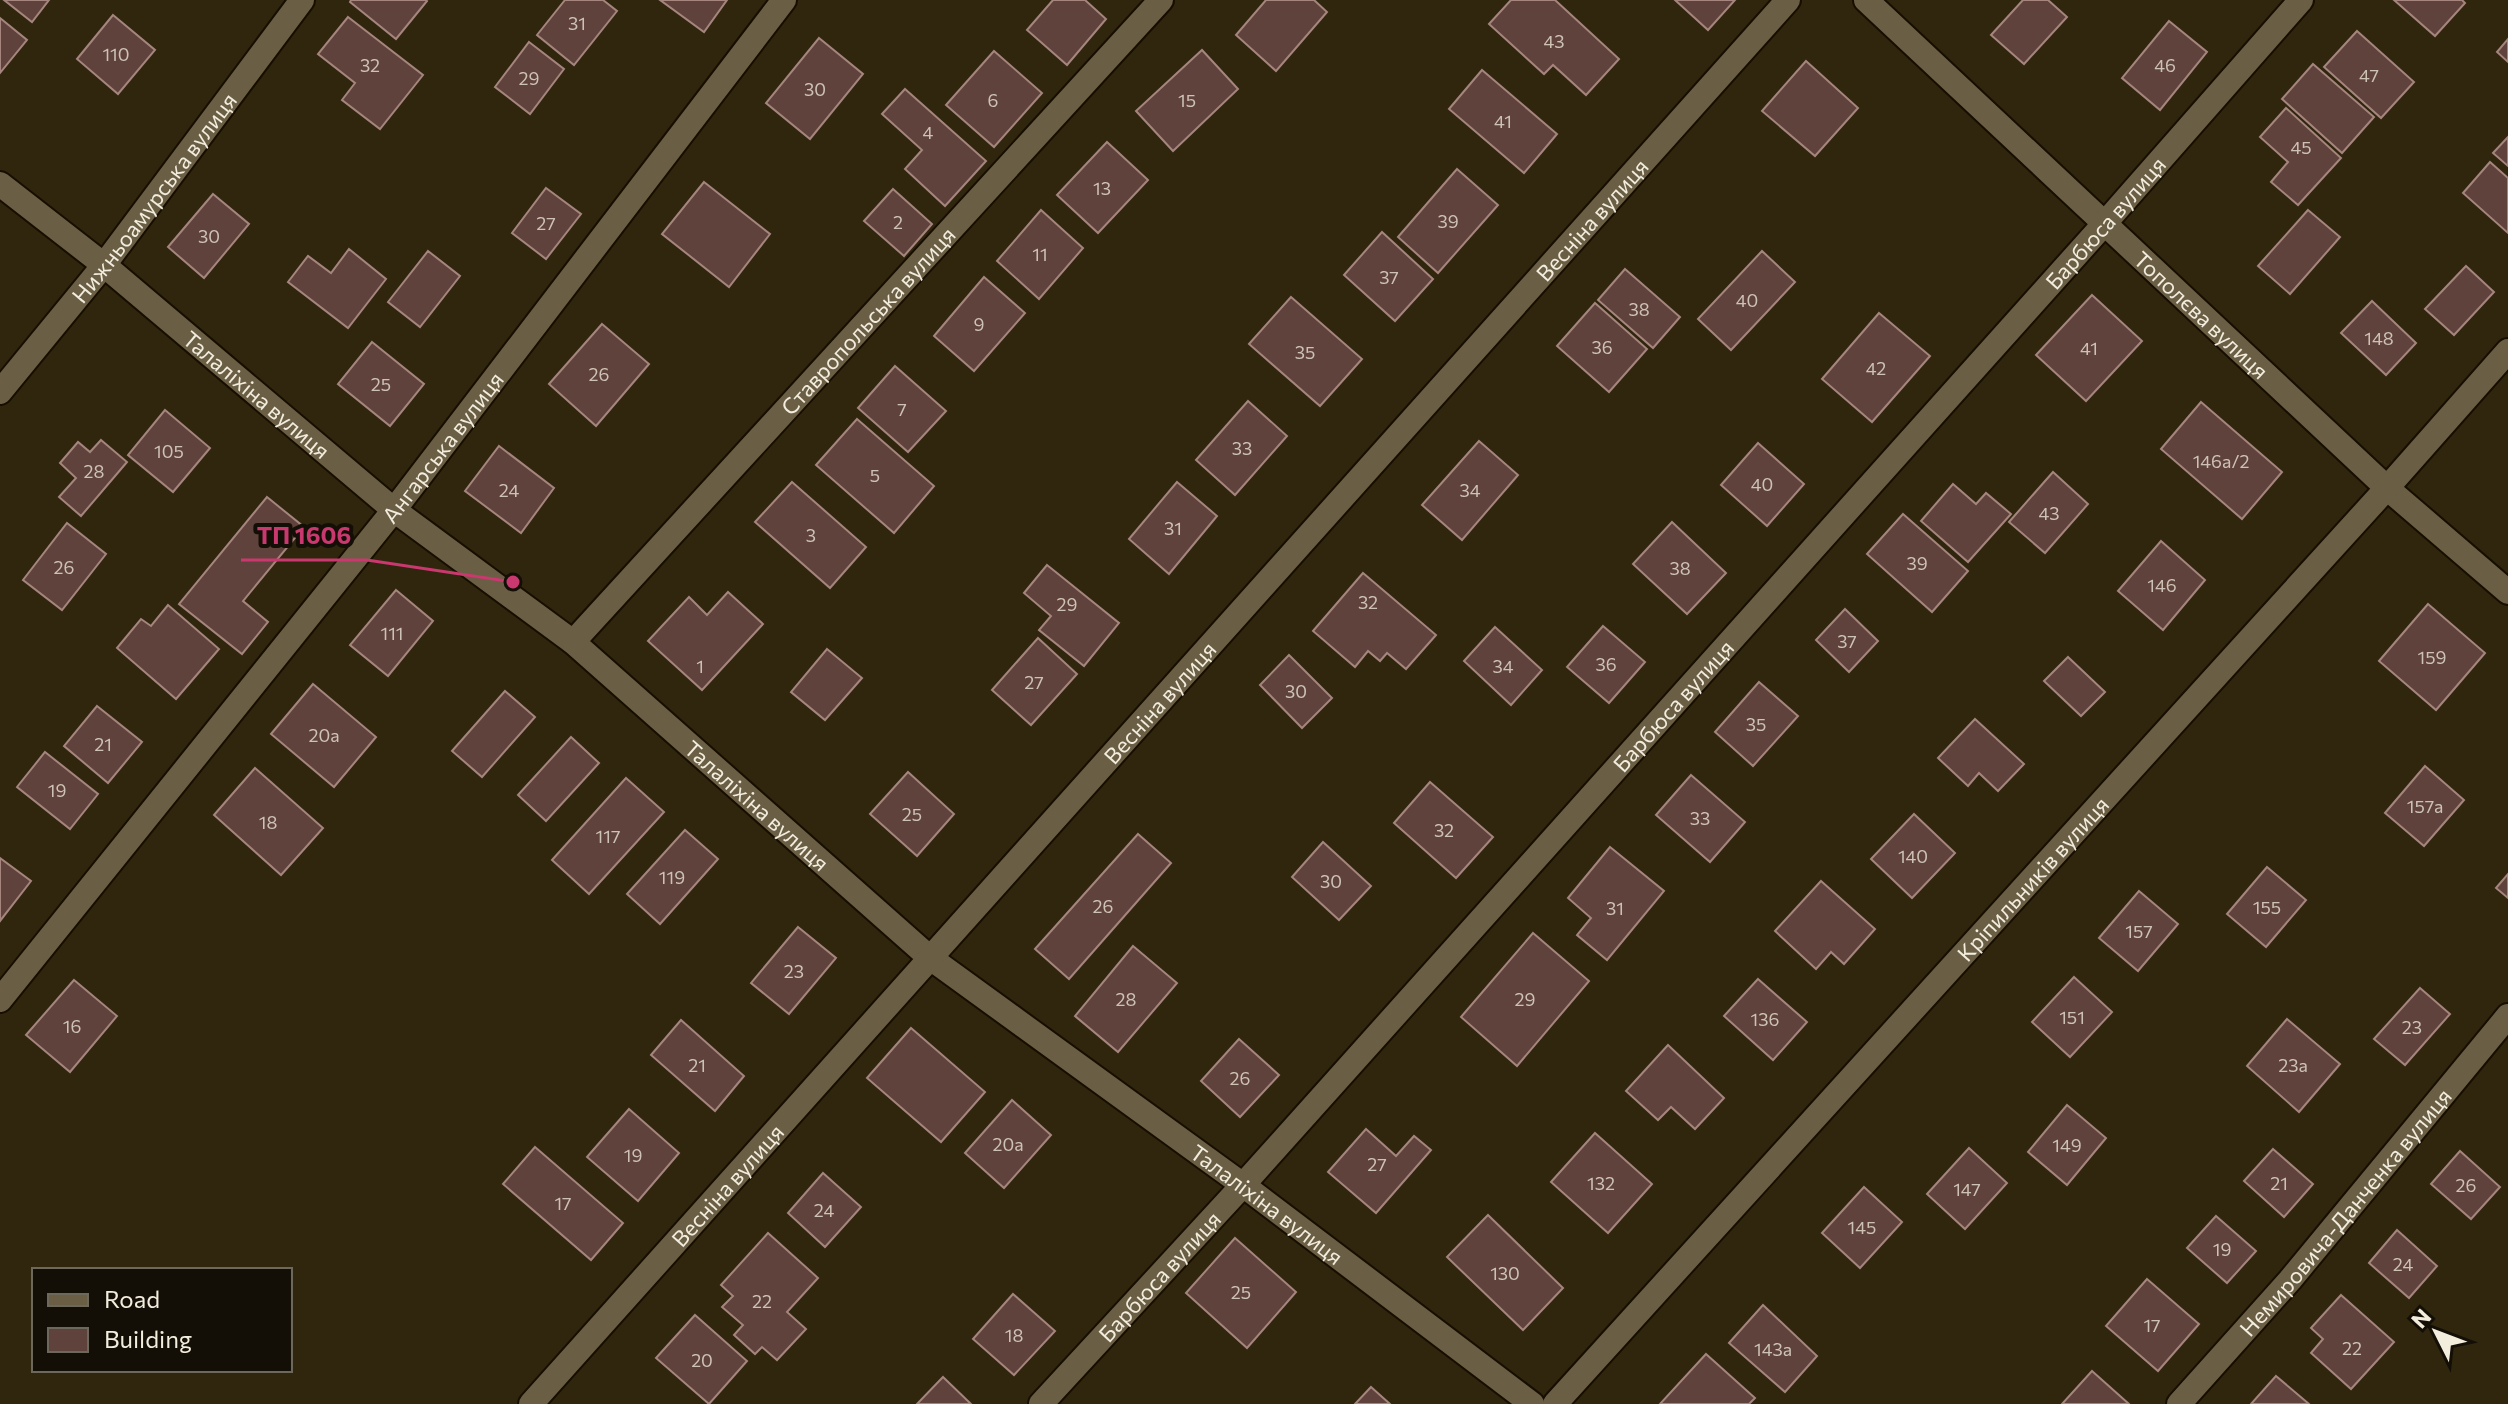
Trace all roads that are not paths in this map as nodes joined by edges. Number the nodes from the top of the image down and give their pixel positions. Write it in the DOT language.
graph roads {
  1 [pos="302,0"];
  2 [pos="784,0"];
  3 [pos="1161,0"];
  4 [pos="1788,0"];
  5 [pos="1866,0"];
  6 [pos="2301,0"];
  7 [pos="0,184"];
  8 [pos="2105,223"];
  9 [pos="104,265"];
  10 [pos="2508,351"];
  11 [pos="0,392"];
  12 [pos="2387,488"];
  13 [pos="394,510"];
  14 [pos="2508,592"];
  15 [pos="573,642"];
  16 [pos="929,957"];
  17 [pos="0,1000"];
  18 [pos="2508,1016"];
  19 [pos="1243,1185"];
  20 [pos="531,1404"];
  21 [pos="1041,1404"];
  22 [pos="1532,1404"];
  23 [pos="1555,1404"];
  24 [pos="2179,1404"];
  1 -- 9 [label="street, Нижньоамурська вулиця"];
  2 -- 13 [label="street, Ангарська вулиця"];
  3 -- 15 [label="street, Ставропольська вулиця"];
  4 -- 16 [label="street, Весніна вулиця"];
  5 -- 8 [label="street, Тополєва вулиця"];
  6 -- 8 [label="street, Барбюса вулиця"];
  7 -- 9 [label="street, Талаліхіна вулиця"];
  8 -- 12 [label="street, Тополєва вулиця"];
  8 -- 19 [label="street, Барбюса вулиця"];
  9 -- 11 [label="street, Нижньоамурська вулиця"];
  9 -- 13 [label="street, Талаліхіна вулиця"];
  10 -- 12 [label="street, Кріпильників вулиця"];
  12 -- 14 [label="street, Тополєва вулиця"];
  12 -- 23 [label="street, Кріпильників вулиця"];
  13 -- 15 [label="street, Талаліхіна вулиця"];
  13 -- 17 [label="street, Ангарська вулиця"];
  15 -- 16 [label="street, Талаліхіна вулиця"];
  16 -- 19 [label="street, Талаліхіна вулиця"];
  16 -- 20 [label="street, Весніна вулиця"];
  18 -- 24 [label="street, Немировича-Данченка вулиця"];
  19 -- 21 [label="street, Барбюса вулиця"];
  19 -- 22 [label="street, Талаліхіна вулиця"];
}
